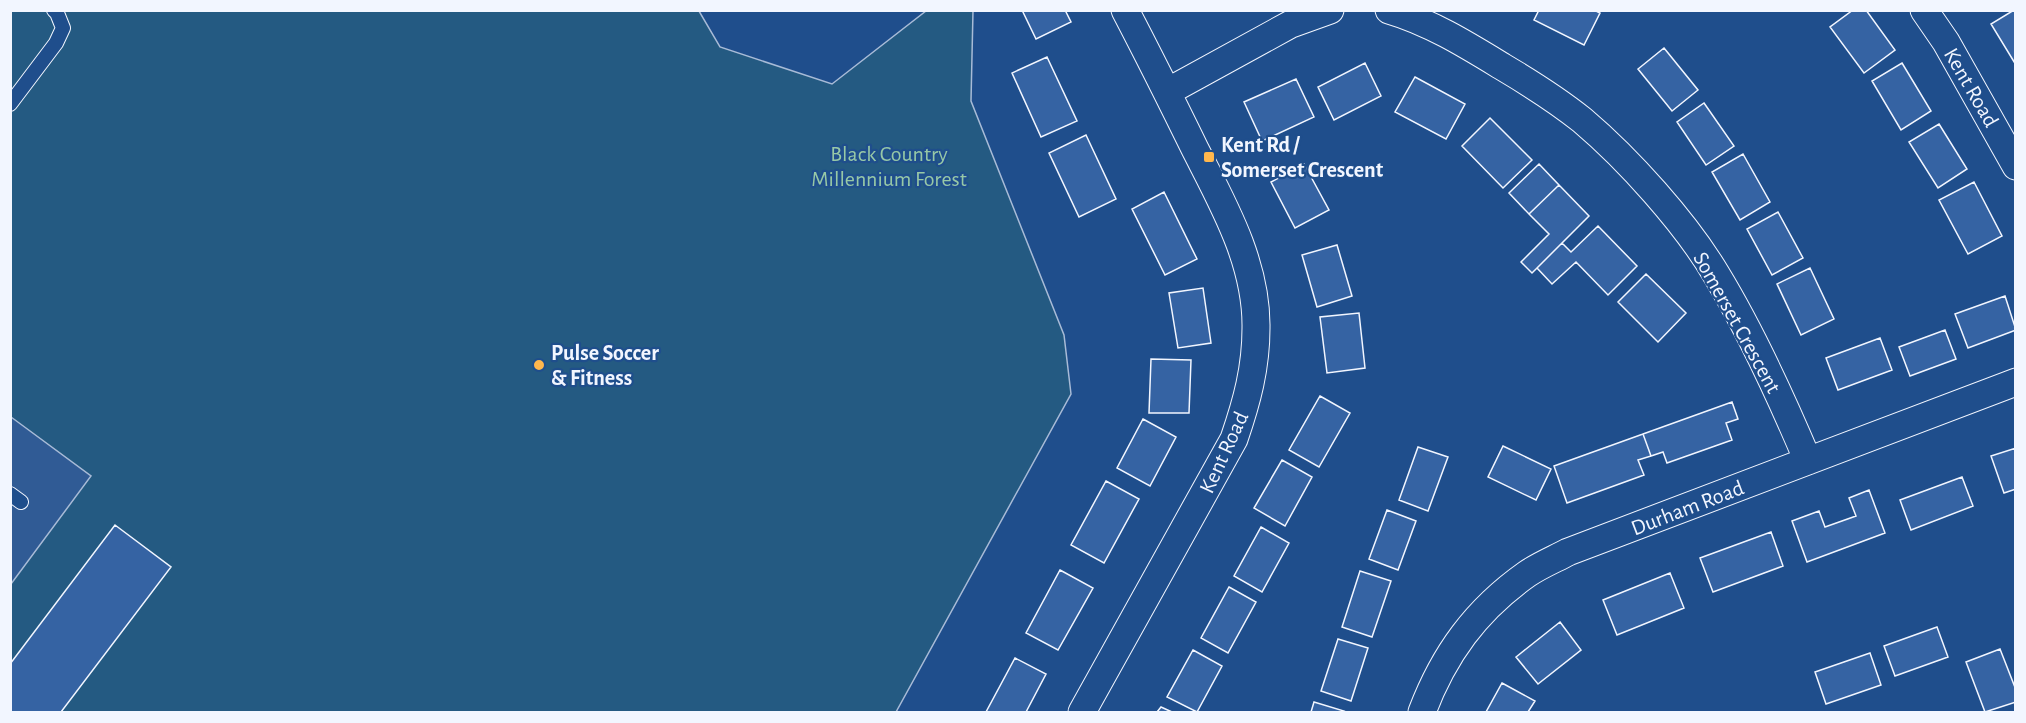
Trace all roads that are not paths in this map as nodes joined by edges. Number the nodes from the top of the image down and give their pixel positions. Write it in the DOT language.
graph roads {
  1 [pos="54,10"];
  2 [pos="1125,10"];
  3 [pos="1330,10"];
  4 [pos="1389,10"];
  5 [pos="1924,10"];
  6 [pos="1167,92"];
  7 [pos="10,104"];
  8 [pos="2016,166"];
  9 [pos="2016,382"];
  10 [pos="1808,461"];
  11 [pos="1082,712"];
  12 [pos="1422,712"];
  1 -- 7 [label="lane"];
  2 -- 6 [label="street, Kent Road"];
  3 -- 6 [label="street"];
  4 -- 10 [label="street, Somerset Crescent"];
  5 -- 8 [label="street, Kent Road"];
  6 -- 11 [label="street, Kent Road"];
  9 -- 10 [label="street, Durham Road"];
  10 -- 12 [label="street, Durham Road"];
}
